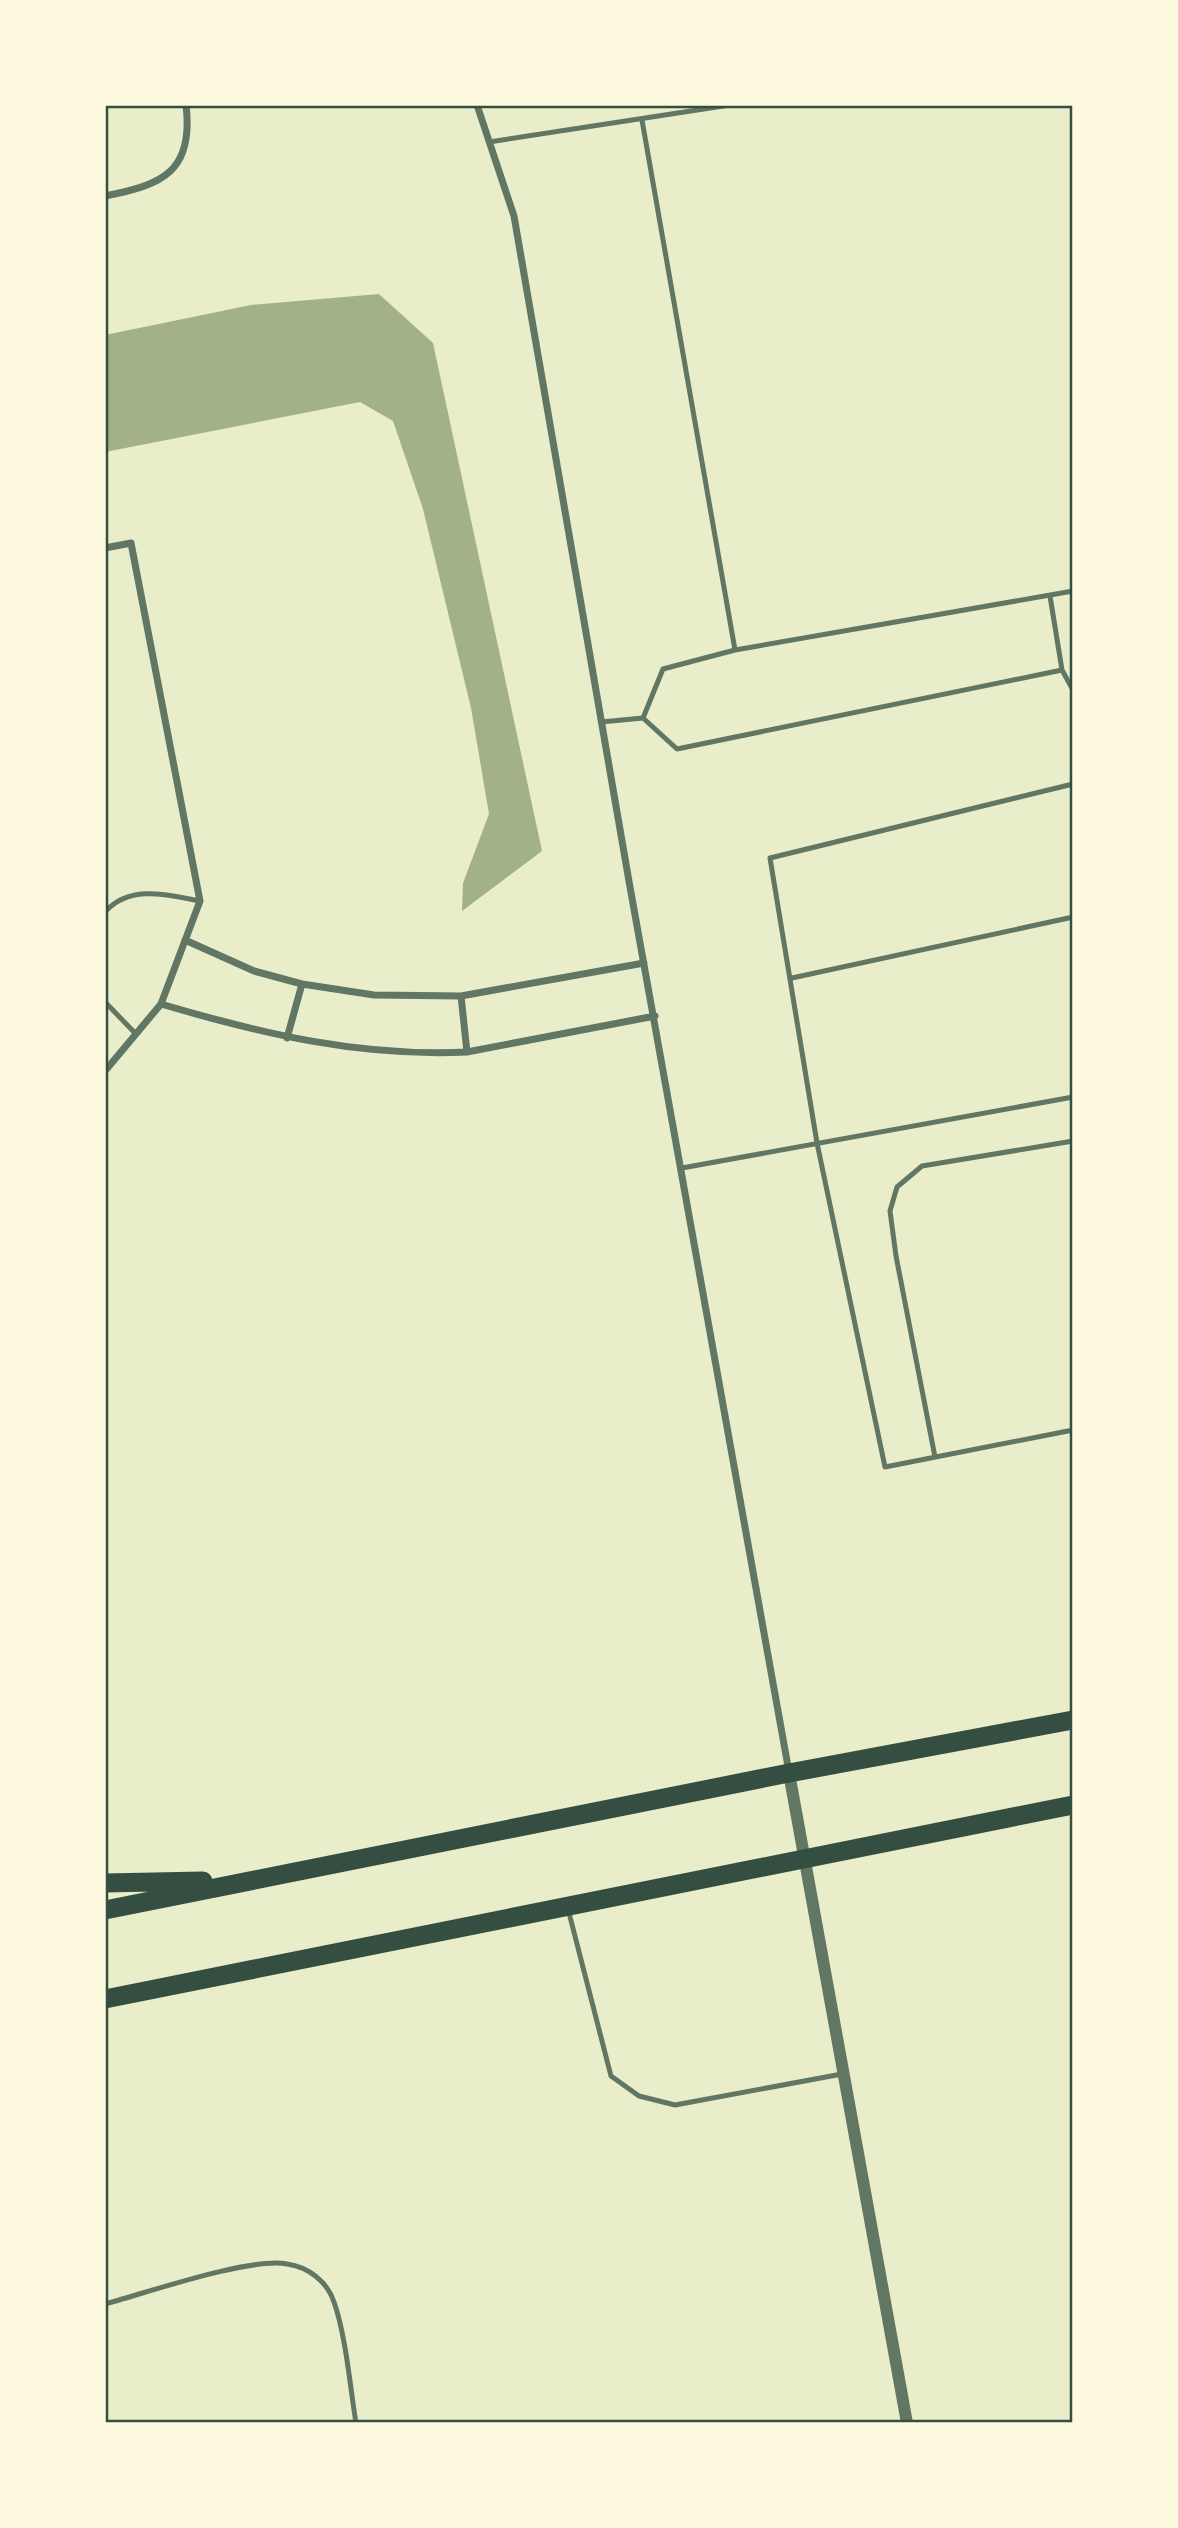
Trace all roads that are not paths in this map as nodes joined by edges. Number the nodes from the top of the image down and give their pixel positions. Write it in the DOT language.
graph roads {
  1 [pos="186,105"];
  2 [pos="477,105"];
  3 [pos="730,105"];
  4 [pos="642,120"];
  5 [pos="489,142"];
  6 [pos="105,196"];
  7 [pos="105,548"];
  8 [pos="1073,591"];
  9 [pos="1050,596"];
  10 [pos="735,650"];
  11 [pos="1062,670"];
  12 [pos="1073,690"];
  13 [pos="643,718"];
  14 [pos="601,722"];
  15 [pos="1073,785"];
  16 [pos="200,901"];
  17 [pos="105,912"];
  18 [pos="1073,917"];
  19 [pos="185,940"];
  20 [pos="644,963"];
  21 [pos="792,978"];
  22 [pos="302,984"];
  23 [pos="461,996"];
  24 [pos="105,1002"];
  25 [pos="161,1004"];
  26 [pos="655,1016"];
  27 [pos="135,1033"];
  28 [pos="287,1038"];
  29 [pos="467,1052"];
  30 [pos="105,1071"];
  31 [pos="1073,1097"];
  32 [pos="1073,1141"];
  33 [pos="817,1143"];
  34 [pos="682,1168"];
  35 [pos="1073,1430"];
  36 [pos="935,1457"];
  37 [pos="1073,1720"];
  38 [pos="789,1773"];
  39 [pos="1073,1805"];
  40 [pos="804,1859"];
  41 [pos="253,1880"];
  42 [pos="105,1883"];
  43 [pos="567,1906"];
  44 [pos="105,1910"];
  45 [pos="105,1999"];
  46 [pos="843,2074"];
  47 [pos="105,2304"];
  48 [pos="356,2423"];
  49 [pos="906,2423"];
  1 -- 6 [label="street"];
  2 -- 5 [label="street"];
  3 -- 4 [label="lane"];
  4 -- 5 [label="lane"];
  4 -- 10 [label="lane"];
  5 -- 14 [label="street"];
  7 -- 16 [label="street"];
  8 -- 9 [label="lane"];
  9 -- 10 [label="lane"];
  9 -- 11 [label="lane"];
  10 -- 13 [label="lane"];
  11 -- 12 [label="lane"];
  11 -- 13 [label="lane"];
  13 -- 14 [label="lane"];
  14 -- 20 [label="street"];
  15 -- 21 [label="lane"];
  16 -- 17 [label="lane"];
  16 -- 19 [label="street"];
  18 -- 21 [label="lane"];
  19 -- 22 [label="street"];
  19 -- 25 [label="street"];
  20 -- 23 [label="street"];
  20 -- 26 [label="street"];
  21 -- 33 [label="lane"];
  22 -- 23 [label="street"];
  22 -- 28 [label="street"];
  23 -- 29 [label="street"];
  24 -- 27 [label="lane"];
  25 -- 27 [label="street"];
  25 -- 28 [label="street"];
  26 -- 29 [label="street"];
  26 -- 34 [label="street"];
  27 -- 30 [label="street"];
  28 -- 29 [label="street"];
  31 -- 33 [label="lane"];
  32 -- 36 [label="lane"];
  33 -- 34 [label="lane"];
  33 -- 36 [label="lane"];
  34 -- 38 [label="street"];
  35 -- 36 [label="lane"];
  37 -- 38 [label="highway"];
  38 -- 40 [label="street"];
  38 -- 41 [label="highway"];
  39 -- 40 [label="highway"];
  40 -- 43 [label="highway"];
  40 -- 46 [label="street"];
  41 -- 42 [label="highway"];
  41 -- 44 [label="highway"];
  43 -- 45 [label="highway"];
  43 -- 46 [label="lane"];
  46 -- 49 [label="street"];
  47 -- 48 [label="lane"];
}
